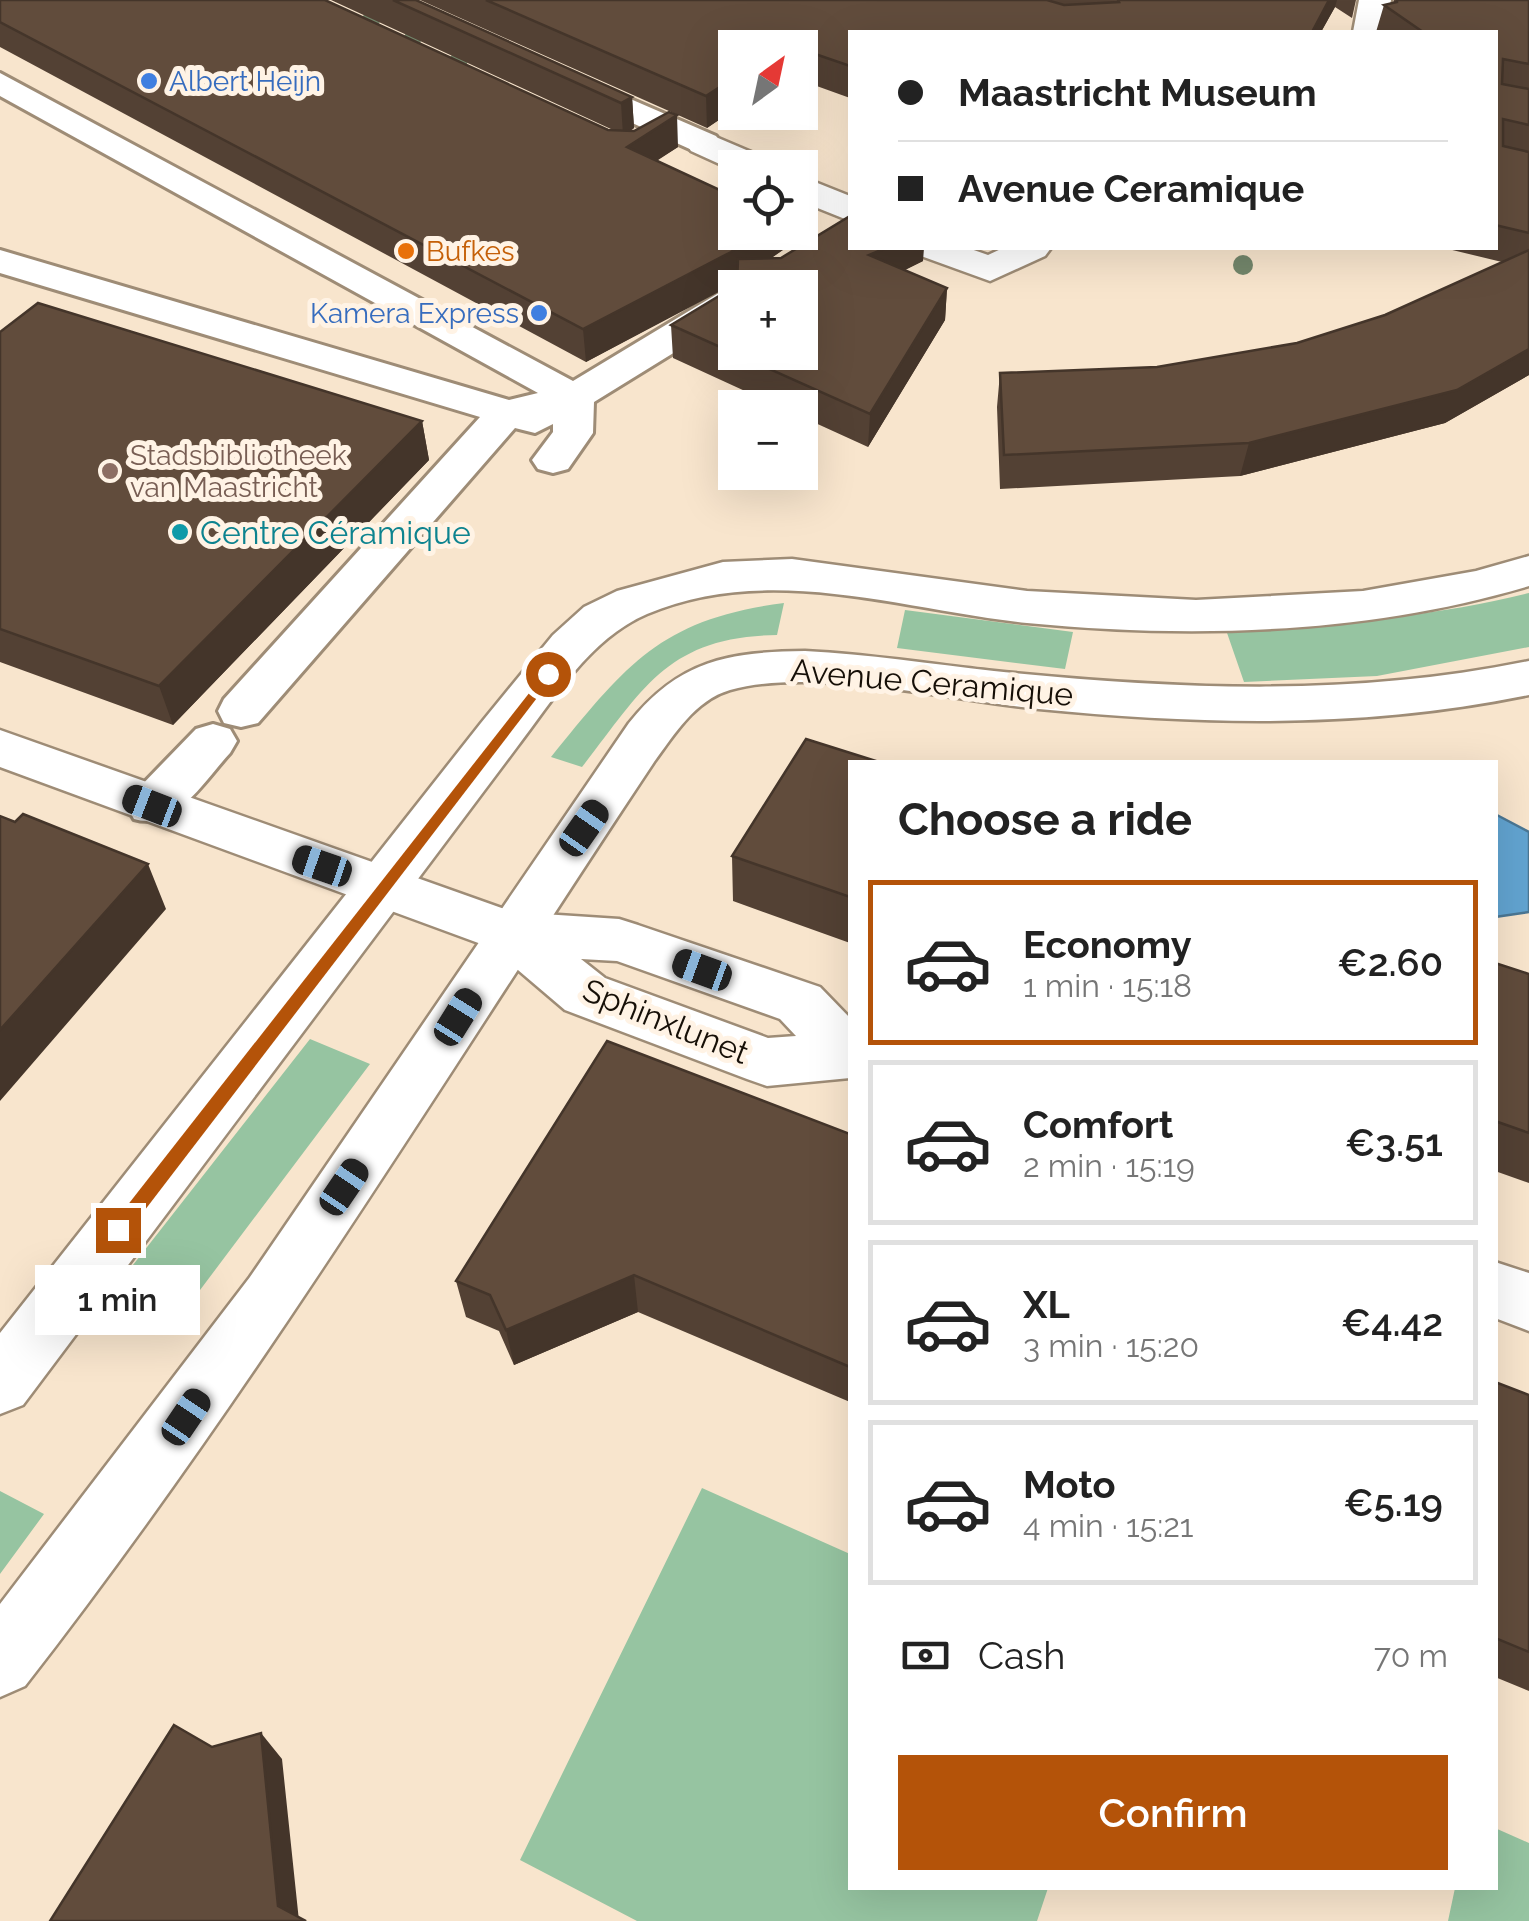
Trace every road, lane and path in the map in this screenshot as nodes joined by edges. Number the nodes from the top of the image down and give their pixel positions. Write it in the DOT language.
graph roads {
  1 [pos="1375,0"];
  2 [pos="1369,30"];
  3 [pos="539,69"];
  4 [pos="0,84"];
  5 [pos="668,128"];
  6 [pos="704,143"];
  7 [pos="639,144"];
  8 [pos="719,150"];
  9 [pos="818,202"];
  10 [pos="845,225"];
  11 [pos="939,250"];
  12 [pos="1028,250"];
  13 [pos="0,261"];
  14 [pos="718,309"];
  15 [pos="506,413"];
  16 [pos="574,433"];
  17 [pos="1529,570"];
  18 [pos="1529,678"];
  19 [pos="0,748"];
  20 [pos="152,806"];
  21 [pos="383,888"];
  22 [pos="511,933"];
  23 [pos="848,1055"];
  24 [pos="1498,1291"];
  25 [pos="1529,1302"];
  26 [pos="0,1384"];
  27 [pos="0,1661"];
  1 -- 2 [label="street"];
  3 -- 5 [label="street"];
  4 -- 16 [label="street"];
  5 -- 6 [label="street"];
  5 -- 7 [label="street"];
  6 -- 8 [label="street"];
  9 -- 10 [label="street"];
  11 -- 12 [label="street"];
  13 -- 15 [label="street"];
  14 -- 16 [label="street"];
  15 -- 16 [label="street"];
  15 -- 20 [label="street"];
  17 -- 21 [label="street"];
  18 -- 22 [label="street, Avenue Ceramique"];
  19 -- 20 [label="street"];
  20 -- 21 [label="street"];
  21 -- 22 [label="street"];
  21 -- 26 [label="street"];
  22 -- 23 [label="street, Sphinxlunet"];
  22 -- 27 [label="street, Avenue Ceramique"];
  24 -- 25 [label="street"];
}
